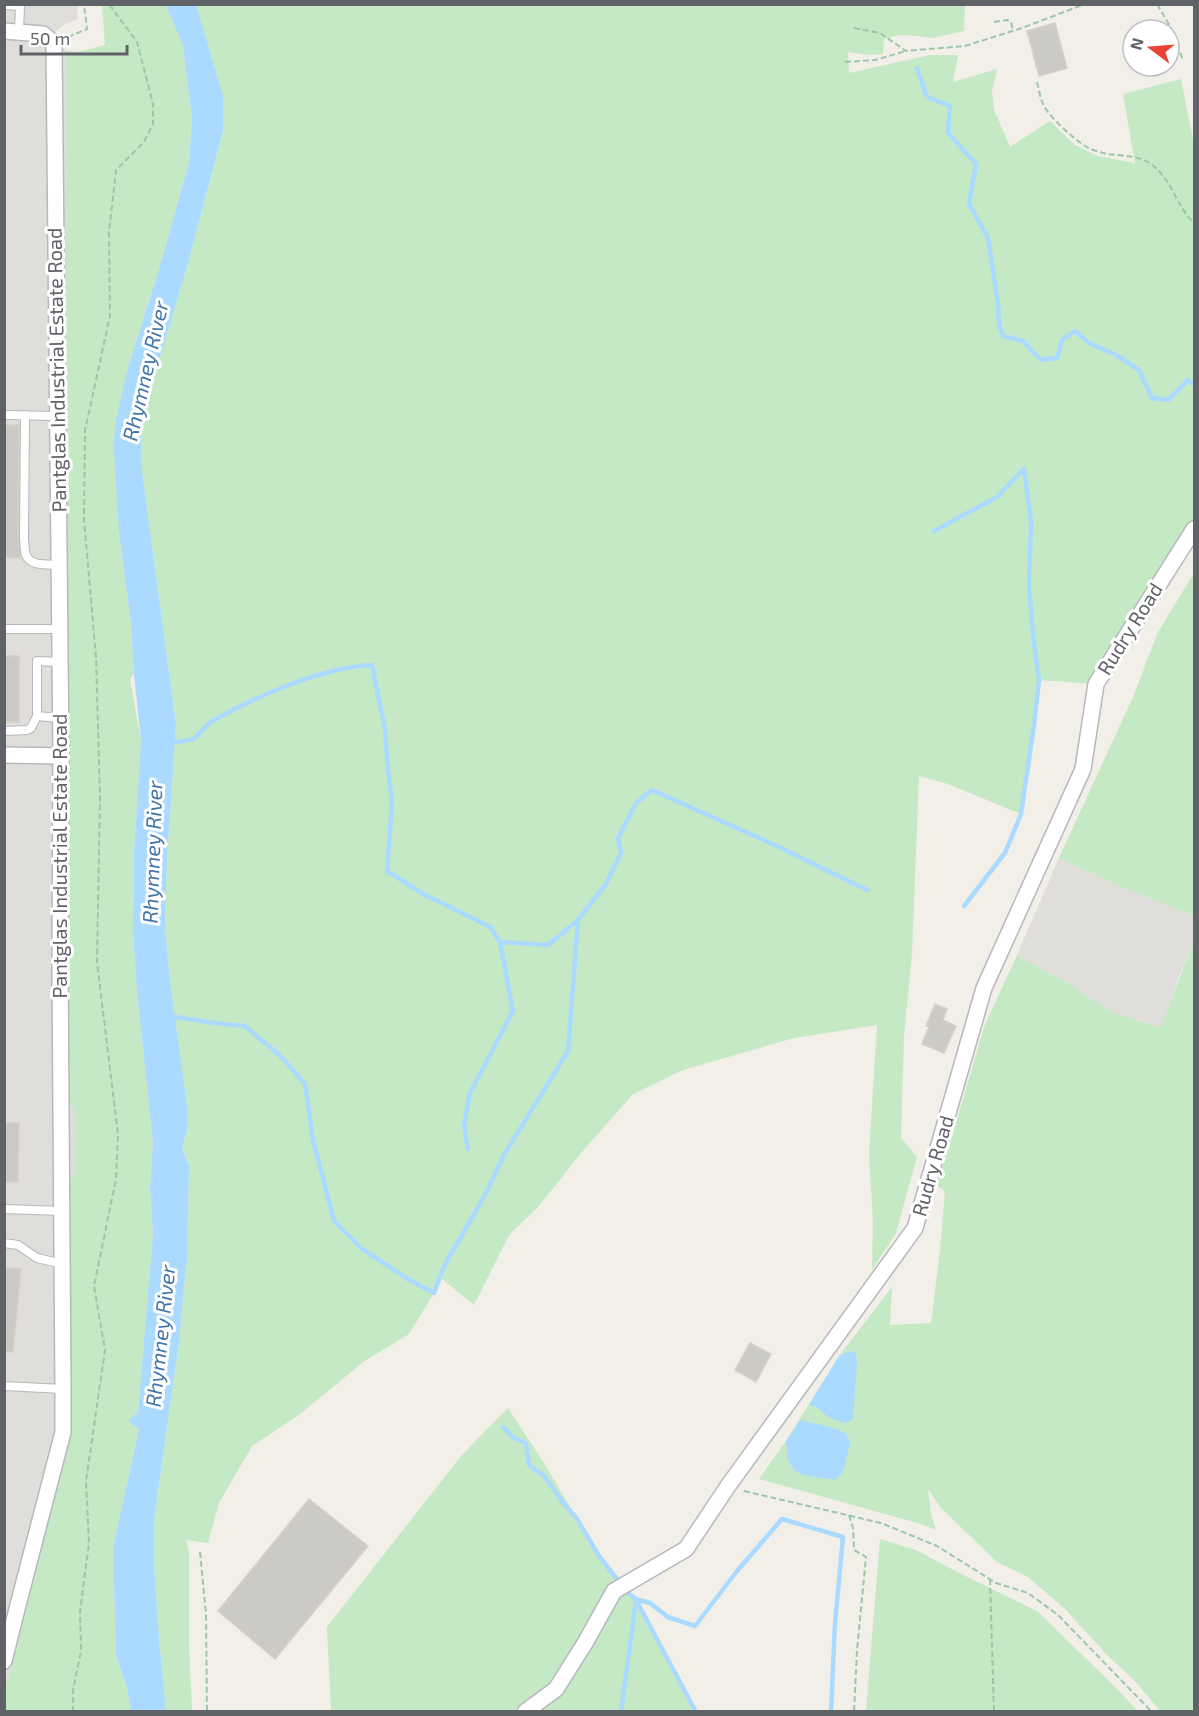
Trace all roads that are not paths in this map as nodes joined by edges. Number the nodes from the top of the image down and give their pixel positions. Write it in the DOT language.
graph roads {
  1 [pos="4,5"];
  2 [pos="12,32"];
  3 [pos="4,415"];
  4 [pos="25,415"];
  5 [pos="57,416"];
  6 [pos="1194,529"];
  7 [pos="60,565"];
  8 [pos="4,629"];
  9 [pos="60,629"];
  10 [pos="60,662"];
  11 [pos="37,716"];
  12 [pos="60,718"];
  13 [pos="4,731"];
  14 [pos="4,755"];
  15 [pos="61,756"];
  16 [pos="4,1209"];
  17 [pos="62,1211"];
  18 [pos="4,1243"];
  19 [pos="63,1264"];
  20 [pos="4,1386"];
  21 [pos="63,1389"];
  22 [pos="4,1661"];
  23 [pos="525,1712"];
  1 -- 2 [label="lane"];
  2 -- 5 [label="street, Pantglas Industrial Estate Road"];
  3 -- 4 [label="lane"];
  4 -- 5 [label="lane"];
  4 -- 7 [label="lane"];
  5 -- 7 [label="street, Pantglas Industrial Estate Road"];
  6 -- 23 [label="street, Rudry Road"];
  7 -- 9 [label="street, Pantglas Industrial Estate Road"];
  8 -- 9 [label="lane"];
  9 -- 10 [label="street, Pantglas Industrial Estate Road"];
  10 -- 11 [label="lane"];
  10 -- 12 [label="street, Pantglas Industrial Estate Road"];
  11 -- 12 [label="lane"];
  11 -- 13 [label="lane"];
  12 -- 15 [label="street, Pantglas Industrial Estate Road"];
  14 -- 15 [label="street"];
  15 -- 17 [label="street, Pantglas Industrial Estate Road"];
  16 -- 17 [label="lane"];
  17 -- 19 [label="street, Pantglas Industrial Estate Road"];
  18 -- 19 [label="lane"];
  19 -- 21 [label="street, Pantglas Industrial Estate Road"];
  20 -- 21 [label="lane"];
  21 -- 22 [label="street, Pantglas Industrial Estate Road"];
}
